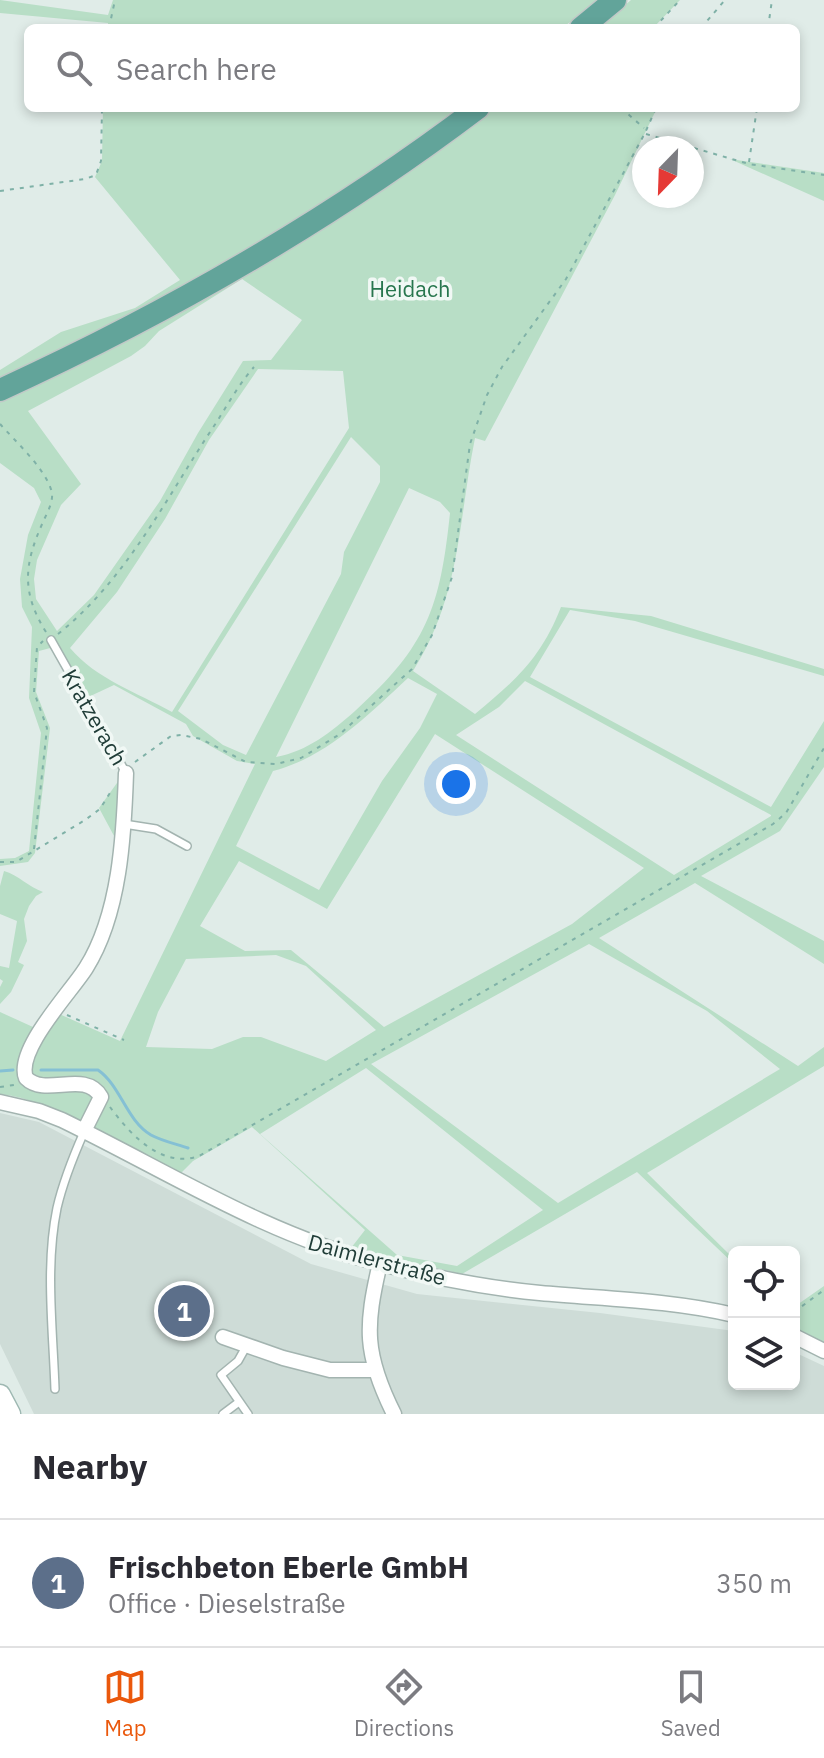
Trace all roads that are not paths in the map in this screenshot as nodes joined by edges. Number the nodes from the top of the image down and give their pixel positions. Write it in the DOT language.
graph roads {
  1 [pos="615,0"];
  2 [pos="586,24"];
  3 [pos="472,112"];
  4 [pos="0,390"];
  5 [pos="50,638"];
  6 [pos="126,773"];
  7 [pos="124,824"];
  8 [pos="187,846"];
  9 [pos="0,1102"];
  10 [pos="84,1131"];
  11 [pos="380,1263"];
  12 [pos="728,1314"];
  13 [pos="223,1337"];
  14 [pos="800,1339"];
  15 [pos="247,1345"];
  16 [pos="824,1351"];
  17 [pos="374,1370"];
  18 [pos="55,1389"];
  19 [pos="0,1395"];
  20 [pos="239,1402"];
  21 [pos="10,1414"];
  22 [pos="223,1414"];
  23 [pos="248,1414"];
  24 [pos="394,1414"];
  1 -- 2 [label="main road"];
  3 -- 4 [label="main road"];
  5 -- 6 [label="lane, Kratzerach"];
  6 -- 7 [label="street, Kratzerach"];
  7 -- 8 [label="lane"];
  7 -- 10 [label="street, Kratzerach"];
  9 -- 10 [label="street, Daimlerstraße"];
  10 -- 11 [label="street, Daimlerstraße"];
  10 -- 18 [label="lane"];
  11 -- 12 [label="street, Daimlerstraße"];
  11 -- 17 [label="street"];
  13 -- 15 [label="street"];
  14 -- 16 [label="street"];
  15 -- 17 [label="street"];
  15 -- 20 [label="lane"];
  17 -- 24 [label="street"];
  19 -- 21 [label="main road"];
  20 -- 22 [label="lane"];
  20 -- 23 [label="lane"];
}
